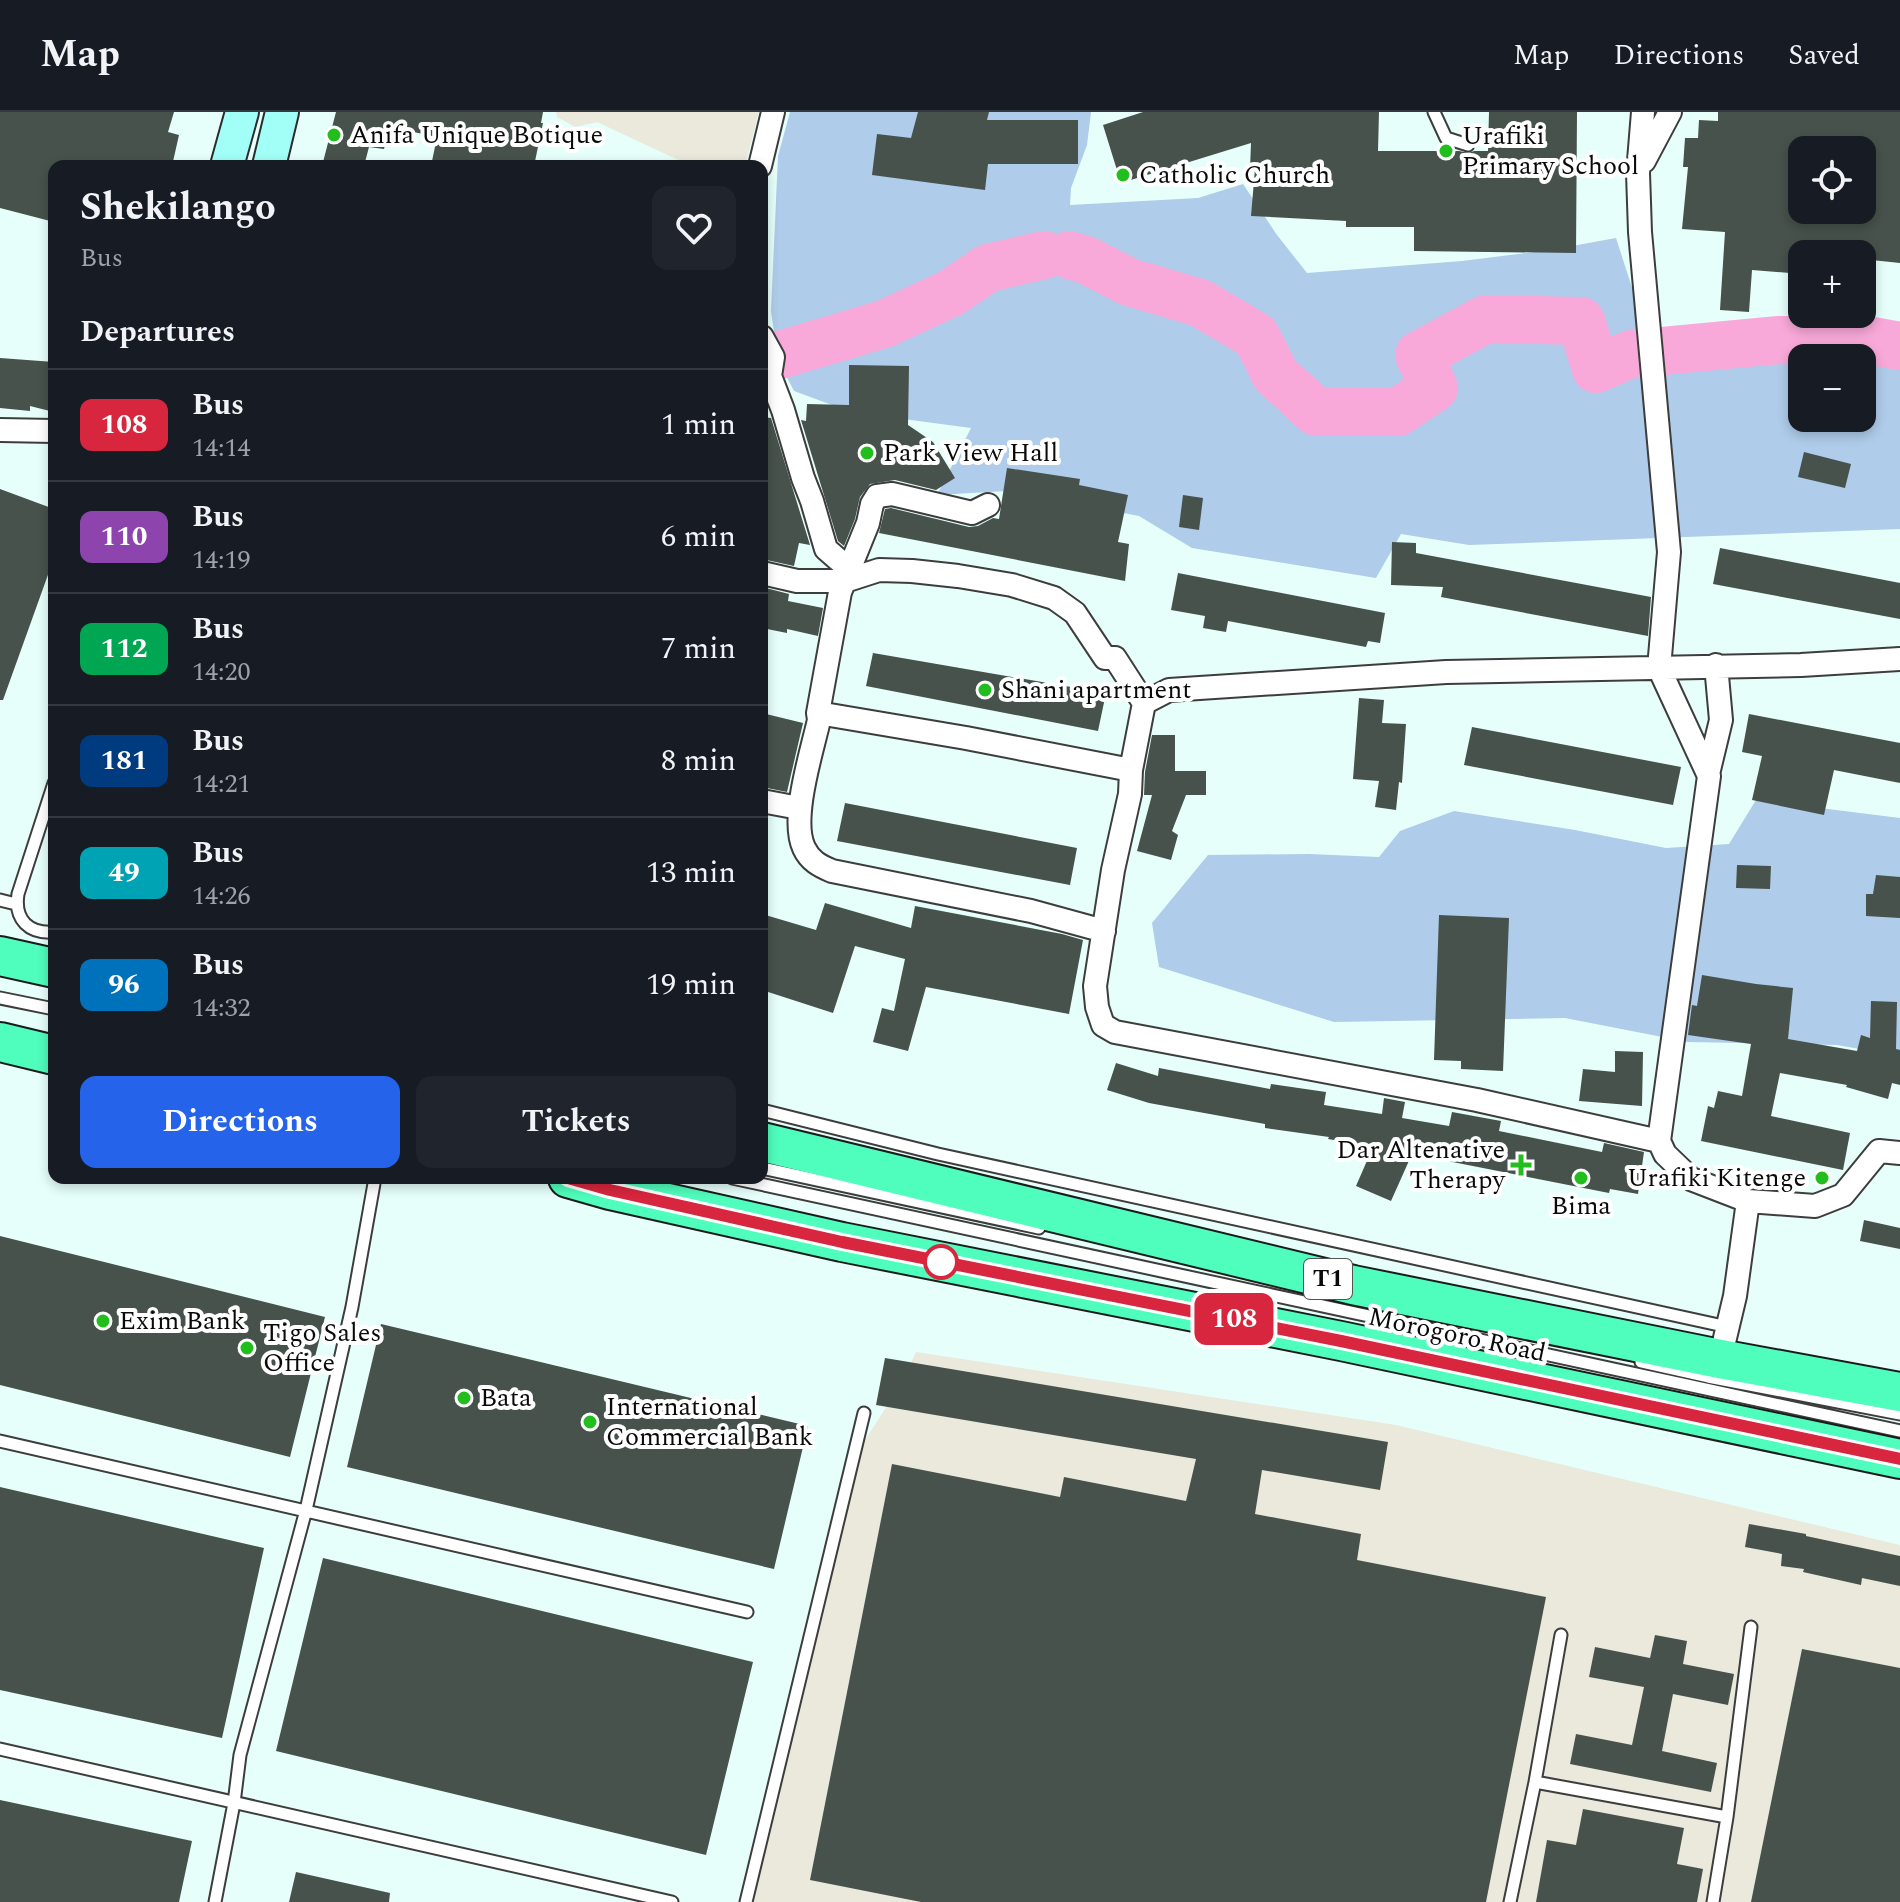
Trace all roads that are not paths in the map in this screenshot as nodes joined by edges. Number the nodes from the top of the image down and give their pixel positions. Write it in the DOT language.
graph roads {
  1 [pos="242,112"];
  2 [pos="282,112"];
  3 [pos="773,112"];
  4 [pos="1434,112"];
  5 [pos="1643,112"];
  6 [pos="1670,112"];
  7 [pos="1468,145"];
  8 [pos="229,160"];
  9 [pos="270,160"];
  10 [pos="761,160"];
  11 [pos="1638,173"];
  12 [pos="768,348"];
  13 [pos="768,369"];
  14 [pos="768,378"];
  15 [pos="0,430"];
  16 [pos="48,431"];
  17 [pos="988,505"];
  18 [pos="768,574"];
  19 [pos="847,575"];
  20 [pos="1900,659"];
  21 [pos="1716,665"];
  22 [pos="1659,668"];
  23 [pos="1144,703"];
  24 [pos="818,713"];
  25 [pos="1131,770"];
  26 [pos="1708,774"];
  27 [pos="48,802"];
  28 [pos="768,802"];
  29 [pos="799,808"];
  30 [pos="0,900"];
  31 [pos="16,904"];
  32 [pos="1104,931"];
  33 [pos="48,932"];
  34 [pos="0,956"];
  35 [pos="48,967"];
  36 [pos="0,998"];
  37 [pos="48,1008"];
  38 [pos="0,1042"];
  39 [pos="48,1054"];
  40 [pos="768,1112"];
  41 [pos="1659,1141"];
  42 [pos="768,1143"];
  43 [pos="1900,1153"];
  44 [pos="906,1162"];
  45 [pos="768,1169"];
  46 [pos="374,1184"];
  47 [pos="589,1184"];
  48 [pos="760,1184"];
  49 [pos="1748,1201"];
  50 [pos="1048,1230"];
  51 [pos="1724,1343"];
  52 [pos="1631,1360"];
  53 [pos="1900,1392"];
  54 [pos="864,1413"];
  55 [pos="1900,1414"];
  56 [pos="1900,1431"];
  57 [pos="0,1441"];
  58 [pos="1900,1459"];
  59 [pos="306,1510"];
  60 [pos="747,1612"];
  61 [pos="1751,1627"];
  62 [pos="1561,1635"];
  63 [pos="0,1749"];
  64 [pos="1535,1782"];
  65 [pos="234,1803"];
  66 [pos="1727,1817"];
  67 [pos="215,1902"];
  68 [pos="672,1902"];
  69 [pos="746,1902"];
  70 [pos="1510,1902"];
  71 [pos="1713,1902"];
  1 -- 8 [label="main road"];
  2 -- 9 [label="main road"];
  3 -- 10 [label="street"];
  4 -- 7 [label="lane"];
  5 -- 11 [label="street"];
  6 -- 11 [label="street"];
  11 -- 22 [label="street"];
  12 -- 13 [label="street"];
  14 -- 19 [label="street"];
  15 -- 16 [label="street"];
  17 -- 19 [label="street"];
  18 -- 19 [label="street"];
  19 -- 23 [label="street"];
  19 -- 24 [label="street"];
  20 -- 21 [label="street"];
  21 -- 22 [label="street"];
  21 -- 26 [label="street"];
  22 -- 23 [label="street"];
  22 -- 26 [label="street"];
  23 -- 25 [label="street"];
  24 -- 25 [label="street"];
  24 -- 29 [label="street"];
  25 -- 32 [label="street"];
  26 -- 41 [label="street"];
  27 -- 31 [label="lane"];
  28 -- 29 [label="street"];
  29 -- 32 [label="street"];
  30 -- 31 [label="lane"];
  31 -- 33 [label="lane"];
  32 -- 41 [label="street"];
  34 -- 35 [label="highway"];
  36 -- 37 [label="lane"];
  38 -- 39 [label="highway"];
  40 -- 44 [label="lane"];
  41 -- 49 [label="street"];
  42 -- 44 [label="highway, Morogoro Road / T1"];
  43 -- 49 [label="street"];
  44 -- 51 [label="highway, Morogoro Road / T1"];
  45 -- 50 [label="lane"];
  46 -- 59 [label="lane"];
  47 -- 58 [label="highway, Morogoro Road / T1"];
  48 -- 56 [label="lane, Morogoro Road"];
  49 -- 51 [label="street"];
  51 -- 53 [label="highway, Morogoro Road / T1"];
  52 -- 55 [label="lane"];
  54 -- 69 [label="lane"];
  57 -- 59 [label="lane"];
  59 -- 60 [label="lane"];
  59 -- 65 [label="lane"];
  61 -- 66 [label="lane"];
  62 -- 64 [label="lane"];
  63 -- 65 [label="lane"];
  64 -- 66 [label="lane"];
  64 -- 70 [label="lane"];
  65 -- 67 [label="lane"];
  65 -- 68 [label="lane"];
  66 -- 71 [label="lane"];
}
